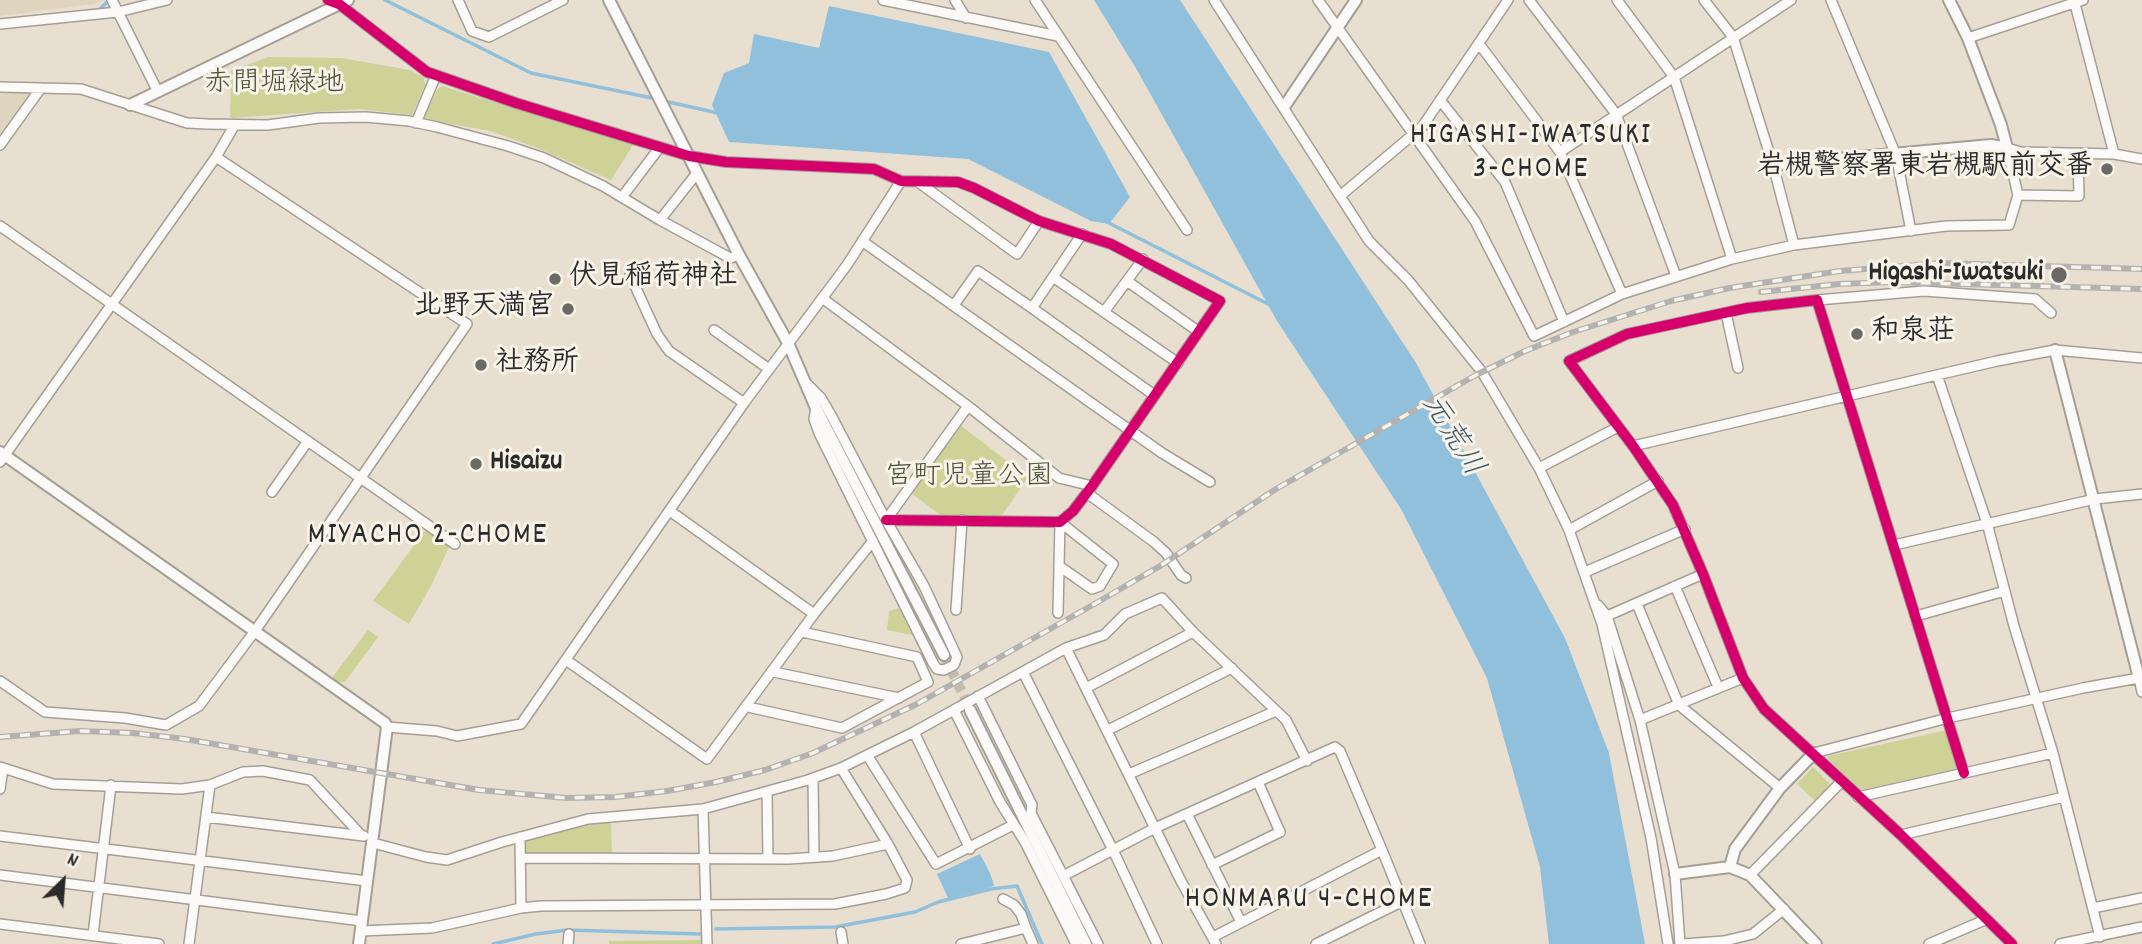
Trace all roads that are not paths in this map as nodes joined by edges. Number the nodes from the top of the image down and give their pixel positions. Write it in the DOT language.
graph roads {
  1 [pos="112,0"];
  2 [pos="167,0"];
  3 [pos="458,0"];
  4 [pos="563,0"];
  5 [pos="609,0"];
  6 [pos="885,0"];
  7 [pos="955,0"];
  8 [pos="1035,0"];
  9 [pos="1214,0"];
  10 [pos="1318,0"];
  11 [pos="1356,0"];
  12 [pos="1508,0"];
  13 [pos="1529,0"];
  14 [pos="1617,0"];
  15 [pos="1704,0"];
  16 [pos="1791,0"];
  17 [pos="1831,0"];
  18 [pos="1949,0"];
  19 [pos="338,1"];
  20 [pos="2077,1"];
  21 [pos="118,12"];
  22 [pos="966,18"];
  23 [pos="0,24"];
  24 [pos="1337,27"];
  25 [pos="1058,36"];
  26 [pos="1733,37"];
  27 [pos="1968,38"];
  28 [pos="1480,45"];
  29 [pos="436,75"];
  30 [pos="1674,77"];
  31 [pos="0,87"];
  32 [pos="41,88"];
  33 [pos="158,92"];
  34 [pos="1440,100"];
  35 [pos="130,105"];
  36 [pos="1284,107"];
  37 [pos="1616,114"];
  38 [pos="415,123"];
  39 [pos="234,126"];
  40 [pos="1414,135"];
  41 [pos="0,145"];
  42 [pos="660,147"];
  43 [pos="2007,148"];
  44 [pos="1560,152"];
  45 [pos="2078,153"];
  46 [pos="2114,154"];
  47 [pos="1896,155"];
  48 [pos="689,156"];
  49 [pos="216,158"];
  50 [pos="2142,159"];
  51 [pos="1773,165"];
  52 [pos="697,173"];
  53 [pos="901,181"];
  54 [pos="916,181"];
  55 [pos="2018,195"];
  56 [pos="1340,196"];
  57 [pos="622,197"];
  58 [pos="660,220"];
  59 [pos="1039,221"];
  60 [pos="0,226"];
  61 [pos="1186,230"];
  62 [pos="1911,231"];
  63 [pos="1082,234"];
  64 [pos="862,241"];
  65 [pos="1794,245"];
  66 [pos="739,255"];
  67 [pos="1143,259"];
  68 [pos="1732,259"];
  69 [pos="630,275"];
  70 [pos="1676,276"];
  71 [pos="1054,277"];
  72 [pos="1127,281"];
  73 [pos="1622,294"];
  74 [pos="822,298"];
  75 [pos="1817,300"];
  76 [pos="110,303"];
  77 [pos="954,305"];
  78 [pos="1032,308"];
  79 [pos="1104,313"];
  80 [pos="1726,313"];
  81 [pos="2052,313"];
  82 [pos="1564,321"];
  83 [pos="714,330"];
  84 [pos="1199,332"];
  85 [pos="788,343"];
  86 [pos="2055,350"];
  87 [pos="2142,358"];
  88 [pos="1178,363"];
  89 [pos="769,369"];
  90 [pos="1738,369"];
  91 [pos="1937,375"];
  92 [pos="804,381"];
  93 [pos="1154,395"];
  94 [pos="1846,397"];
  95 [pos="744,403"];
  96 [pos="968,406"];
  97 [pos="817,408"];
  98 [pos="1618,427"];
  99 [pos="1130,430"];
  100 [pos="308,441"];
  101 [pos="1633,446"];
  102 [pos="2,456"];
  103 [pos="1539,468"];
  104 [pos="360,477"];
  105 [pos="1658,481"];
  106 [pos="1210,482"];
  107 [pos="1090,490"];
  108 [pos="272,492"];
  109 [pos="2142,494"];
  110 [pos="2095,499"];
  111 [pos="670,510"];
  112 [pos="886,520"];
  113 [pos="962,520"];
  114 [pos="1059,522"];
  115 [pos="1987,523"];
  116 [pos="1685,529"];
  117 [pos="1569,530"];
  118 [pos="873,541"];
  119 [pos="455,544"];
  120 [pos="1894,545"];
  121 [pos="1059,566"];
  122 [pos="1585,572"];
  123 [pos="1703,574"];
  124 [pos="1186,578"];
  125 [pos="1675,586"];
  126 [pos="2005,591"];
  127 [pos="1594,599"];
  128 [pos="1637,604"];
  129 [pos="956,610"];
  130 [pos="1058,613"];
  131 [pos="814,614"];
  132 [pos="1607,616"];
  133 [pos="1916,616"];
  134 [pos="255,631"];
  135 [pos="802,632"];
  136 [pos="1193,632"];
  137 [pos="1066,648"];
  138 [pos="944,655"];
  139 [pos="566,660"];
  140 [pos="1232,668"];
  141 [pos="774,672"];
  142 [pos="1023,672"];
  143 [pos="1743,678"];
  144 [pos="2140,678"];
  145 [pos="0,681"];
  146 [pos="1718,687"];
  147 [pos="1086,688"];
  148 [pos="2142,692"];
  149 [pos="978,696"];
  150 [pos="899,698"];
  151 [pos="2036,699"];
  152 [pos="1679,705"];
  153 [pos="747,707"];
  154 [pos="970,709"];
  155 [pos="954,710"];
  156 [pos="1276,710"];
  157 [pos="1948,718"];
  158 [pos="1640,720"];
  159 [pos="387,727"];
  160 [pos="1108,730"];
  161 [pos="914,732"];
  162 [pos="2053,752"];
  163 [pos="1814,753"];
  164 [pos="867,755"];
  165 [pos="1307,761"];
  166 [pos="1,768"];
  167 [pos="841,768"];
  168 [pos="1964,773"];
  169 [pos="1129,775"];
  170 [pos="813,778"];
  171 [pos="1258,782"];
  172 [pos="1841,782"];
  173 [pos="111,785"];
  174 [pos="211,785"];
  175 [pos="1780,788"];
  176 [pos="0,789"];
  177 [pos="767,792"];
  178 [pos="1858,797"];
  179 [pos="2064,797"];
  180 [pos="703,809"];
  181 [pos="1187,814"];
  182 [pos="206,817"];
  183 [pos="1013,825"];
  184 [pos="1156,828"];
  185 [pos="1901,835"];
  186 [pos="0,836"];
  187 [pos="520,837"];
  188 [pos="369,839"];
  189 [pos="888,844"];
  190 [pos="103,849"];
  191 [pos="970,849"];
  192 [pos="1382,849"];
  193 [pos="1113,850"];
  194 [pos="814,857"];
  195 [pos="521,858"];
  196 [pos="706,858"];
  197 [pos="768,859"];
  198 [pos="200,862"];
  199 [pos="1212,864"];
  200 [pos="1730,867"];
  201 [pos="1675,874"];
  202 [pos="0,875"];
  203 [pos="1750,875"];
  204 [pos="1063,876"];
  205 [pos="367,881"];
  206 [pos="99,888"];
  207 [pos="2142,898"];
  208 [pos="195,899"];
  209 [pos="1003,899"];
  210 [pos="1403,901"];
  211 [pos="705,904"];
  212 [pos="521,908"];
  213 [pos="2093,908"];
  214 [pos="1784,909"];
  215 [pos="1987,919"];
  216 [pos="1241,922"];
  217 [pos="0,924"];
  218 [pos="362,926"];
  219 [pos="2142,927"];
  220 [pos="1026,928"];
  221 [pos="841,932"];
  222 [pos="93,936"];
  223 [pos="2100,937"];
  224 [pos="1214,940"];
  225 [pos="159,944"];
  226 [pos="189,944"];
  227 [pos="359,944"];
  228 [pos="707,944"];
  229 [pos="843,944"];
  230 [pos="961,944"];
  231 [pos="1033,944"];
  232 [pos="1076,944"];
  233 [pos="1086,944"];
  234 [pos="1098,944"];
  235 [pos="1157,944"];
  236 [pos="1316,944"];
  237 [pos="1420,944"];
  238 [pos="1668,944"];
  239 [pos="1681,944"];
  240 [pos="1815,944"];
  241 [pos="1929,944"];
  242 [pos="2012,944"];
  243 [pos="2060,944"];
  1 -- 21 [label="street"];
  2 -- 21 [label="street"];
  3 -- 4 [label="street"];
  5 -- 48 [label="street"];
  6 -- 22 [label="street"];
  7 -- 22 [label="street"];
  8 -- 25 [label="street"];
  9 -- 36 [label="street"];
  10 -- 24 [label="street"];
  11 -- 24 [label="street"];
  12 -- 28 [label="street"];
  13 -- 37 [label="street"];
  14 -- 30 [label="street"];
  15 -- 26 [label="street"];
  16 -- 26 [label="street"];
  17 -- 47 [label="street"];
  18 -- 27 [label="street"];
  19 -- 29 [label="street"];
  19 -- 33 [label="street"];
  20 -- 27 [label="street"];
  20 -- 46 [label="street"];
  21 -- 23 [label="street"];
  21 -- 33 [label="street"];
  22 -- 25 [label="street"];
  24 -- 36 [label="street"];
  24 -- 40 [label="street"];
  25 -- 61 [label="street"];
  26 -- 30 [label="street"];
  26 -- 51 [label="street"];
  27 -- 43 [label="street"];
  28 -- 34 [label="street"];
  28 -- 44 [label="street"];
  29 -- 38 [label="street"];
  29 -- 42 [label="street"];
  30 -- 37 [label="street"];
  30 -- 68 [label="street"];
  31 -- 32 [label="street"];
  32 -- 35 [label="street"];
  32 -- 41 [label="street"];
  33 -- 35 [label="street"];
  34 -- 40 [label="street"];
  34 -- 82 [label="street"];
  35 -- 39 [label="street"];
  36 -- 56 [label="street"];
  37 -- 44 [label="street"];
  37 -- 70 [label="street"];
  38 -- 39 [label="street"];
  38 -- 57 [label="street"];
  39 -- 49 [label="street"];
  40 -- 56 [label="street"];
  40 -- 82 [label="street"];
  42 -- 48 [label="street"];
  42 -- 57 [label="street"];
  43 -- 45 [label="street"];
  43 -- 47 [label="street"];
  43 -- 55 [label="street"];
  44 -- 73 [label="street"];
  45 -- 46 [label="street"];
  45 -- 55 [label="street"];
  46 -- 50 [label="street"];
  47 -- 51 [label="street"];
  47 -- 62 [label="street"];
  48 -- 52 [label="street"];
  48 -- 53 [label="street"];
  49 -- 76 [label="street"];
  49 -- 104 [label="street"];
  51 -- 65 [label="street"];
  52 -- 58 [label="street"];
  52 -- 66 [label="street"];
  53 -- 54 [label="street"];
  53 -- 64 [label="street"];
  54 -- 59 [label="street"];
  54 -- 59 [label="street"];
  55 -- 62 [label="street"];
  56 -- 103 [label="street"];
  57 -- 58 [label="street"];
  58 -- 66 [label="street"];
  59 -- 63 [label="street"];
  60 -- 76 [label="street"];
  62 -- 65 [label="street"];
  63 -- 67 [label="street"];
  63 -- 71 [label="street"];
  64 -- 74 [label="street"];
  64 -- 77 [label="street"];
  65 -- 68 [label="street"];
  66 -- 85 [label="street"];
  67 -- 72 [label="street"];
  67 -- 84 [label="street"];
  68 -- 70 [label="street"];
  69 -- 95 [label="street"];
  70 -- 73 [label="street"];
  71 -- 78 [label="street"];
  71 -- 79 [label="street"];
  72 -- 79 [label="street"];
  72 -- 84 [label="street"];
  73 -- 82 [label="street"];
  74 -- 85 [label="street"];
  74 -- 96 [label="street"];
  75 -- 80 [label="street"];
  75 -- 81 [label="street"];
  75 -- 94 [label="street"];
  76 -- 100 [label="street"];
  76 -- 102 [label="street"];
  77 -- 78 [label="street"];
  77 -- 99 [label="street"];
  78 -- 93 [label="street"];
  79 -- 88 [label="street"];
  80 -- 90 [label="street"];
  80 -- 98 [label="street"];
  83 -- 89 [label="street"];
  84 -- 88 [label="street"];
  85 -- 89 [label="street"];
  85 -- 92 [label="street"];
  86 -- 87 [label="street"];
  86 -- 91 [label="street"];
  86 -- 110 [label="street"];
  88 -- 93 [label="street"];
  89 -- 95 [label="street"];
  91 -- 94 [label="street"];
  91 -- 115 [label="street"];
  92 -- 97 [label="street"];
  92 -- 112 [label="street"];
  93 -- 99 [label="street"];
  94 -- 101 [label="street"];
  94 -- 120 [label="street"];
  95 -- 111 [label="street"];
  96 -- 107 [label="street"];
  96 -- 112 [label="street"];
  97 -- 118 [label="street"];
  97 -- 138 [label="street"];
  98 -- 101 [label="street"];
  98 -- 103 [label="street"];
  99 -- 106 [label="street"];
  99 -- 107 [label="street"];
  100 -- 104 [label="street"];
  100 -- 108 [label="street"];
  101 -- 105 [label="street"];
  102 -- 134 [label="street"];
  103 -- 117 [label="street"];
  104 -- 119 [label="street"];
  104 -- 134 [label="street"];
  105 -- 116 [label="street"];
  105 -- 117 [label="street"];
  107 -- 114 [label="street"];
  107 -- 124 [label="street"];
  109 -- 110 [label="street"];
  110 -- 115 [label="street"];
  110 -- 144 [label="street"];
  111 -- 131 [label="street"];
  111 -- 139 [label="street"];
  112 -- 113 [label="street"];
  112 -- 118 [label="street"];
  113 -- 114 [label="street"];
  113 -- 129 [label="street"];
  114 -- 121 [label="street"];
  114 -- 121 [label="street"];
  115 -- 120 [label="street"];
  115 -- 126 [label="street"];
  116 -- 122 [label="street"];
  116 -- 123 [label="street"];
  117 -- 122 [label="street"];
  118 -- 131 [label="street"];
  120 -- 133 [label="street"];
  121 -- 130 [label="street"];
  122 -- 127 [label="street"];
  123 -- 125 [label="street"];
  123 -- 143 [label="street"];
  125 -- 128 [label="street"];
  125 -- 146 [label="street"];
  126 -- 133 [label="street"];
  126 -- 151 [label="street"];
  127 -- 132 [label="street"];
  127 -- 238 [label="street"];
  128 -- 132 [label="street"];
  128 -- 152 [label="street"];
  131 -- 135 [label="street"];
  132 -- 158 [label="street"];
  133 -- 157 [label="street"];
  134 -- 145 [label="street"];
  134 -- 159 [label="street"];
  135 -- 141 [label="street"];
  135 -- 150 [label="street"];
  136 -- 137 [label="street"];
  136 -- 140 [label="street"];
  136 -- 147 [label="street"];
  137 -- 142 [label="street"];
  137 -- 147 [label="street"];
  139 -- 153 [label="street"];
  139 -- 159 [label="street"];
  140 -- 156 [label="street"];
  140 -- 160 [label="street"];
  141 -- 150 [label="street"];
  141 -- 153 [label="street"];
  142 -- 149 [label="street"];
  142 -- 193 [label="street"];
  143 -- 146 [label="street"];
  143 -- 163 [label="street"];
  144 -- 148 [label="street"];
  144 -- 151 [label="street"];
  146 -- 152 [label="street"];
  147 -- 160 [label="street"];
  149 -- 155 [label="street"];
  149 -- 204 [label="street"];
  150 -- 153 [label="street"];
  151 -- 157 [label="street"];
  151 -- 162 [label="street"];
  152 -- 158 [label="street"];
  152 -- 175 [label="street"];
  154 -- 233 [label="street"];
  155 -- 161 [label="street"];
  155 -- 183 [label="street"];
  156 -- 165 [label="street"];
  156 -- 169 [label="street"];
  157 -- 163 [label="street"];
  157 -- 168 [label="street"];
  158 -- 201 [label="street"];
  159 -- 188 [label="street"];
  160 -- 169 [label="street"];
  161 -- 164 [label="street"];
  161 -- 191 [label="street"];
  162 -- 168 [label="street"];
  162 -- 179 [label="street"];
  163 -- 172 [label="street"];
  163 -- 175 [label="street"];
  164 -- 167 [label="street"];
  164 -- 191 [label="street"];
  165 -- 171 [label="street"];
  165 -- 192 [label="street"];
  166 -- 173 [label="street"];
  166 -- 176 [label="street"];
  167 -- 170 [label="street"];
  167 -- 189 [label="street"];
  168 -- 178 [label="street"];
  169 -- 184 [label="street"];
  170 -- 177 [label="street"];
  170 -- 194 [label="street"];
  171 -- 181 [label="street"];
  171 -- 199 [label="street"];
  172 -- 178 [label="street"];
  172 -- 203 [label="street"];
  173 -- 174 [label="street"];
  173 -- 190 [label="street"];
  174 -- 182 [label="street"];
  174 -- 188 [label="street"];
  175 -- 200 [label="street"];
  177 -- 180 [label="street"];
  177 -- 197 [label="street"];
  178 -- 185 [label="street"];
  179 -- 185 [label="street"];
  179 -- 213 [label="street"];
  180 -- 187 [label="street"];
  180 -- 196 [label="street"];
  181 -- 184 [label="street"];
  181 -- 199 [label="street"];
  182 -- 188 [label="street"];
  182 -- 198 [label="street"];
  183 -- 191 [label="street"];
  183 -- 232 [label="street"];
  184 -- 193 [label="street"];
  184 -- 224 [label="street"];
  185 -- 215 [label="street"];
  186 -- 190 [label="street"];
  187 -- 188 [label="street"];
  187 -- 195 [label="street"];
  188 -- 205 [label="street"];
  189 -- 194 [label="street"];
  189 -- 211 [label="street"];
  190 -- 198 [label="street"];
  190 -- 206 [label="street"];
  192 -- 210 [label="street"];
  192 -- 216 [label="street"];
  193 -- 204 [label="street"];
  193 -- 235 [label="street"];
  194 -- 197 [label="street"];
  195 -- 196 [label="street"];
  195 -- 212 [label="street"];
  196 -- 197 [label="street"];
  196 -- 211 [label="street"];
  198 -- 205 [label="street"];
  198 -- 208 [label="street"];
  199 -- 216 [label="street"];
  200 -- 201 [label="street"];
  200 -- 203 [label="street"];
  201 -- 239 [label="street"];
  202 -- 206 [label="street"];
  203 -- 214 [label="street"];
  204 -- 234 [label="street"];
  205 -- 218 [label="street"];
  206 -- 208 [label="street"];
  206 -- 222 [label="street"];
  207 -- 213 [label="street"];
  208 -- 218 [label="street"];
  208 -- 226 [label="street"];
  209 -- 220 [label="street"];
  210 -- 236 [label="street"];
  210 -- 237 [label="street"];
  211 -- 212 [label="street"];
  211 -- 228 [label="street"];
  212 -- 218 [label="street"];
  213 -- 223 [label="street"];
  214 -- 239 [label="street"];
  214 -- 240 [label="street"];
  215 -- 241 [label="street"];
  215 -- 242 [label="street"];
  216 -- 224 [label="street"];
  217 -- 222 [label="street"];
  218 -- 227 [label="street"];
  219 -- 223 [label="street"];
  220 -- 230 [label="street"];
  220 -- 231 [label="street"];
  221 -- 229 [label="street"];
  222 -- 225 [label="street"];
  223 -- 243 [label="street"];
}
